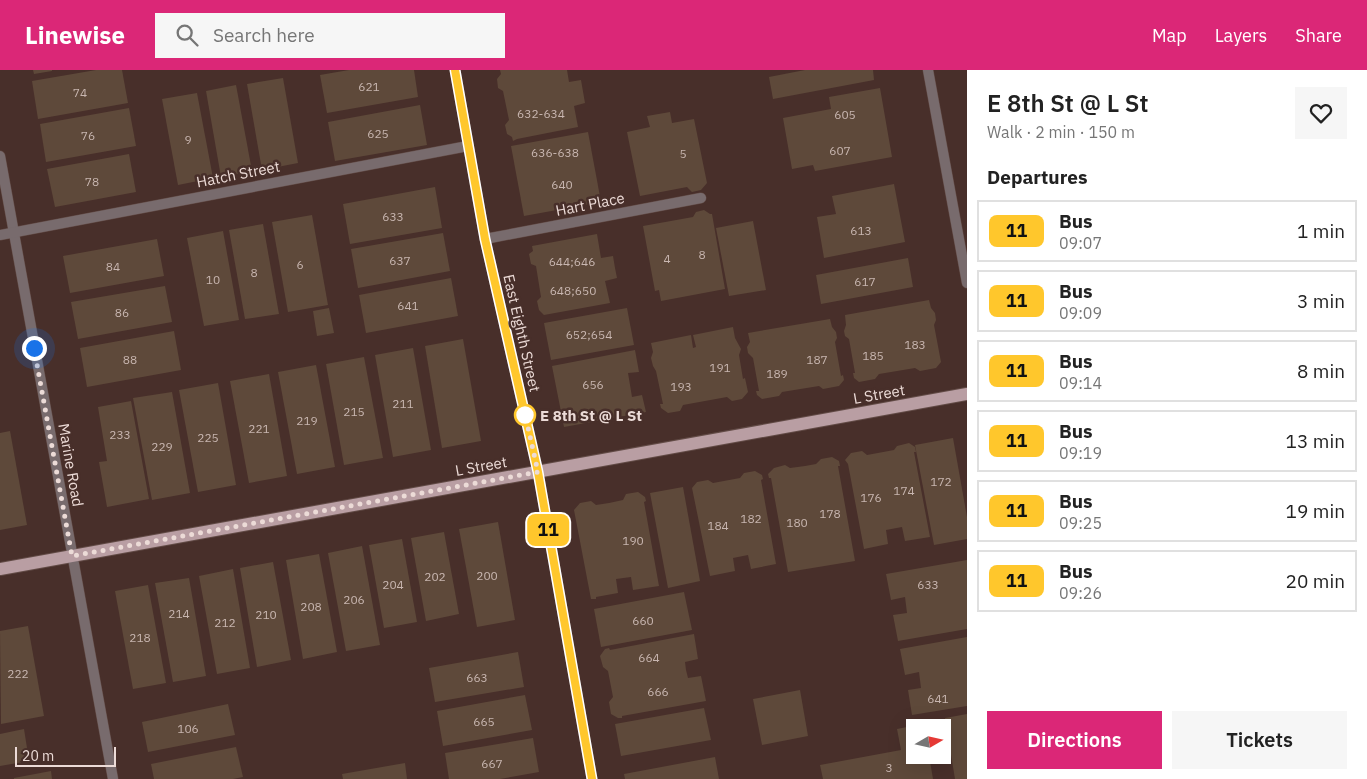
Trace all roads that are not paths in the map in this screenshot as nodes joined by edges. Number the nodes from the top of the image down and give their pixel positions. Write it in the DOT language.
graph roads {
  1 [pos="454,70"];
  2 [pos="928,70"];
  3 [pos="468,146"];
  4 [pos="0,156"];
  5 [pos="701,198"];
  6 [pos="13,232"];
  7 [pos="0,235"];
  8 [pos="485,239"];
  9 [pos="967,283"];
  10 [pos="967,394"];
  11 [pos="538,472"];
  12 [pos="72,556"];
  13 [pos="0,570"];
  14 [pos="113,779"];
  15 [pos="592,779"];
  1 -- 3 [label="street, East Eighth Street"];
  2 -- 9 [label="street"];
  3 -- 6 [label="street, Hatch Street"];
  3 -- 8 [label="street, East Eighth Street"];
  4 -- 6 [label="street, Marine Road"];
  5 -- 8 [label="street, Hart Place"];
  6 -- 7 [label="street, Hatch Street"];
  6 -- 12 [label="street, Marine Road"];
  8 -- 11 [label="street, East Eighth Street"];
  10 -- 11 [label="main road, L Street"];
  11 -- 12 [label="main road, L Street"];
  11 -- 15 [label="street, East Eighth Street"];
  12 -- 13 [label="main road, L Street"];
  12 -- 14 [label="street, Marine Road"];
}
